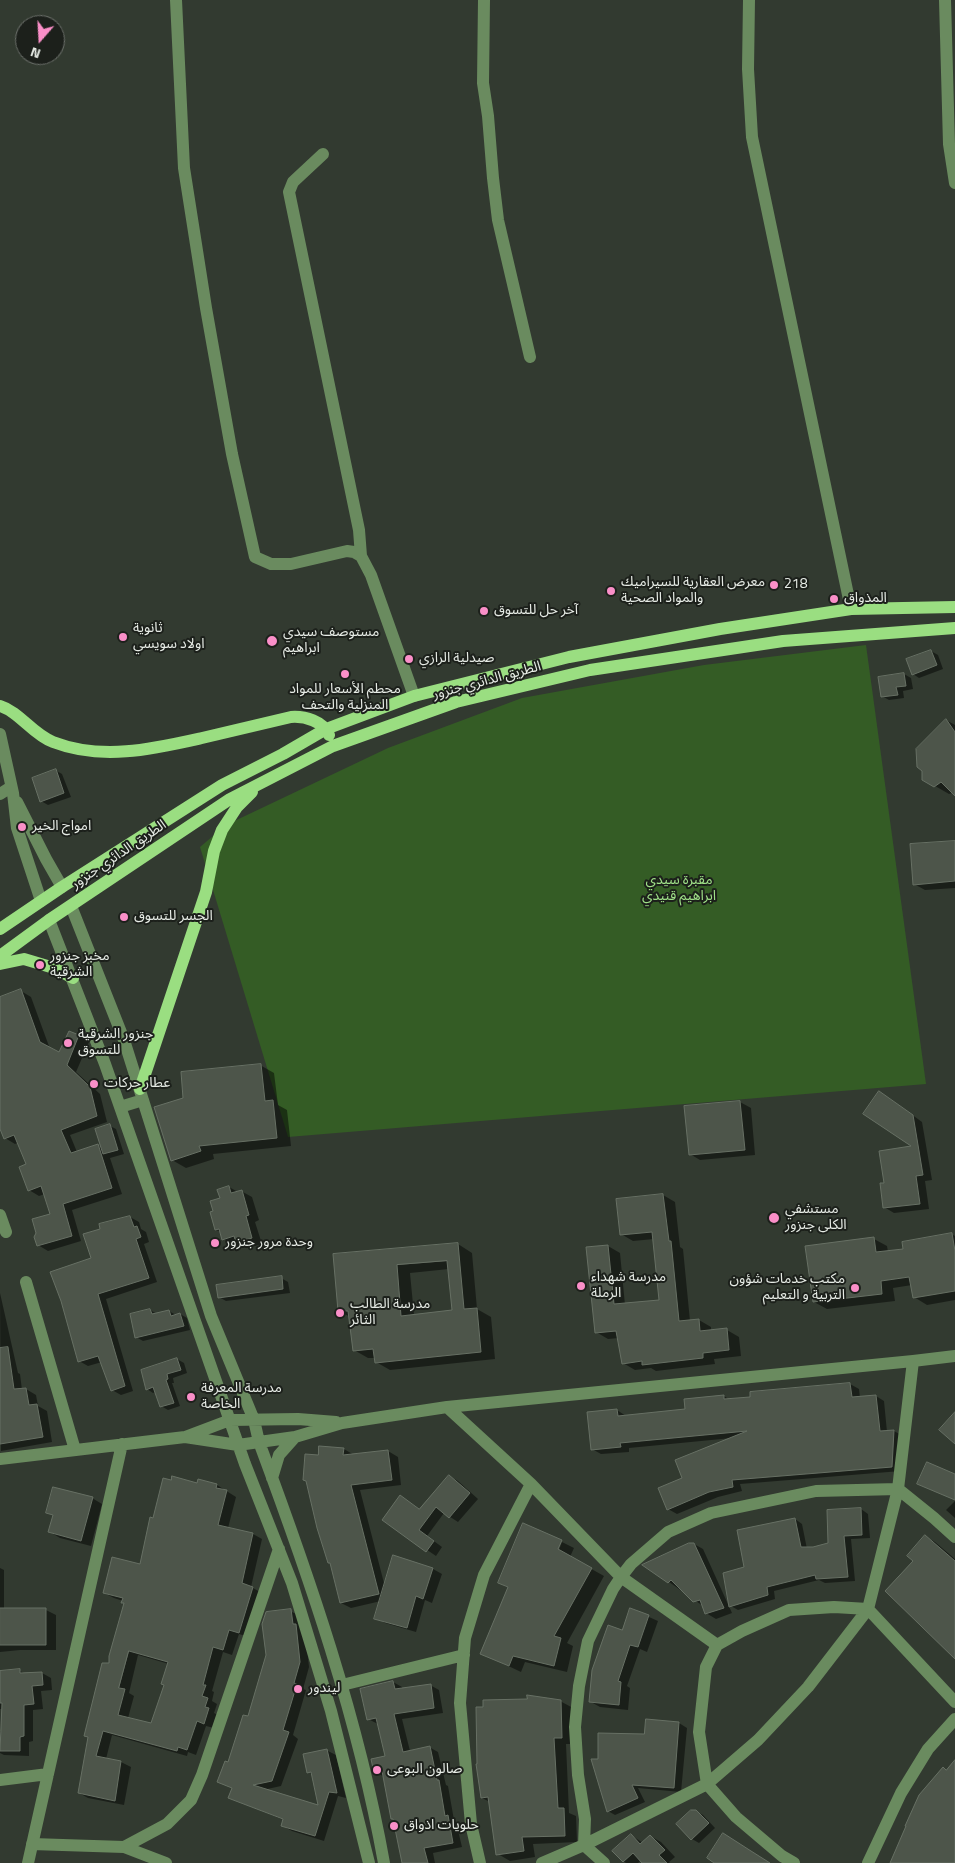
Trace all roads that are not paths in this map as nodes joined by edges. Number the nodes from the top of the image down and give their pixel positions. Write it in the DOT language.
graph roads {
  1 [pos="176,0"];
  2 [pos="484,0"];
  3 [pos="749,0"];
  4 [pos="945,0"];
  5 [pos="323,154"];
  6 [pos="955,183"];
  7 [pos="530,357"];
  8 [pos="361,556"];
  9 [pos="955,607"];
  10 [pos="851,609"];
  11 [pos="955,628"];
  12 [pos="414,696"];
  13 [pos="0,706"];
  14 [pos="326,729"];
  15 [pos="0,734"];
  16 [pos="333,746"];
  17 [pos="260,784"];
  18 [pos="8,792"];
  19 [pos="62,886"];
  20 [pos="41,901"];
  21 [pos="71,906"];
  22 [pos="49,920"];
  23 [pos="0,929"];
  24 [pos="0,956"];
  25 [pos="0,964"];
  26 [pos="73,978"];
  27 [pos="142,1095"];
  28 [pos="120,1107"];
  29 [pos="0,1215"];
  30 [pos="6,1232"];
  31 [pos="26,1282"];
  32 [pos="955,1356"];
  33 [pos="913,1361"];
  34 [pos="447,1406"];
  35 [pos="230,1420"];
  36 [pos="254,1420"];
  37 [pos="342,1422"];
  38 [pos="185,1436"];
  39 [pos="295,1437"];
  40 [pos="259,1442"];
  41 [pos="122,1444"];
  42 [pos="238,1445"];
  43 [pos="75,1450"];
  44 [pos="0,1459"];
  45 [pos="272,1478"];
  46 [pos="531,1484"];
  47 [pos="898,1489"];
  48 [pos="955,1537"];
  49 [pos="279,1549"];
  50 [pos="621,1577"];
  51 [pos="868,1609"];
  52 [pos="717,1645"];
  53 [pos="464,1656"];
  54 [pos="342,1685"];
  55 [pos="955,1702"];
  56 [pos="955,1720"];
  57 [pos="48,1774"];
  58 [pos="0,1780"];
  59 [pos="707,1784"];
  60 [pos="32,1844"];
  61 [pos="584,1845"];
  62 [pos="124,1847"];
  63 [pos="28,1863"];
  64 [pos="166,1863"];
  65 [pos="369,1863"];
  66 [pos="384,1863"];
  67 [pos="480,1863"];
  68 [pos="542,1863"];
  69 [pos="604,1863"];
  70 [pos="794,1863"];
  71 [pos="868,1863"];
  1 -- 8 [label="street"];
  2 -- 7 [label="street"];
  3 -- 10 [label="street"];
  4 -- 6 [label="street"];
  5 -- 8 [label="street"];
  8 -- 12 [label="street"];
  9 -- 10 [label="main road, الطريق الدائري جنزور"];
  10 -- 12 [label="main road, الطريق الدائري جنزور"];
  11 -- 16 [label="main road, الطريق الدائري جنزور"];
  12 -- 14 [label="main road, الطريق الدائري جنزور"];
  13 -- 14 [label="main road"];
  14 -- 16 [label="main road"];
  14 -- 19 [label="main road, الطريق الدائري جنزور"];
  15 -- 18 [label="street"];
  16 -- 17 [label="main road, الطريق الدائري جنزور"];
  17 -- 21 [label="main road, الطريق الدائري جنزور"];
  17 -- 27 [label="main road"];
  18 -- 19 [label="street"];
  18 -- 20 [label="street"];
  19 -- 20 [label="main road, الطريق الدائري جنزور"];
  20 -- 23 [label="main road, الطريق الدائري جنزور"];
  21 -- 22 [label="main road, الطريق الدائري جنزور"];
  21 -- 27 [label="street"];
  22 -- 24 [label="main road, الطريق الدائري جنزور"];
  22 -- 26 [label="street"];
  25 -- 26 [label="main road"];
  26 -- 28 [label="street"];
  27 -- 28 [label="street"];
  27 -- 36 [label="street"];
  28 -- 35 [label="street"];
  29 -- 30 [label="street"];
  31 -- 43 [label="street"];
  32 -- 33 [label="street"];
  33 -- 34 [label="street"];
  33 -- 47 [label="street"];
  34 -- 37 [label="street"];
  34 -- 46 [label="street"];
  35 -- 36 [label="street"];
  35 -- 38 [label="street"];
  35 -- 42 [label="street"];
  36 -- 37 [label="street"];
  36 -- 40 [label="street"];
  37 -- 39 [label="street"];
  38 -- 41 [label="street"];
  38 -- 42 [label="street"];
  39 -- 40 [label="street"];
  39 -- 45 [label="street"];
  40 -- 42 [label="street"];
  40 -- 45 [label="street"];
  41 -- 43 [label="street"];
  41 -- 57 [label="street"];
  42 -- 49 [label="street"];
  43 -- 44 [label="street"];
  45 -- 54 [label="street"];
  46 -- 50 [label="street"];
  46 -- 53 [label="street"];
  47 -- 48 [label="street"];
  47 -- 50 [label="street"];
  47 -- 51 [label="street"];
  49 -- 62 [label="street"];
  49 -- 65 [label="street"];
  50 -- 52 [label="street"];
  50 -- 61 [label="street"];
  51 -- 52 [label="street"];
  51 -- 55 [label="street"];
  51 -- 59 [label="street"];
  52 -- 59 [label="street"];
  53 -- 54 [label="street"];
  53 -- 67 [label="street"];
  54 -- 66 [label="street"];
  56 -- 71 [label="street"];
  57 -- 58 [label="street"];
  57 -- 60 [label="street"];
  59 -- 61 [label="street"];
  59 -- 70 [label="street"];
  60 -- 62 [label="street"];
  60 -- 63 [label="street"];
  61 -- 68 [label="street"];
  61 -- 69 [label="street"];
  62 -- 64 [label="street"];
}
